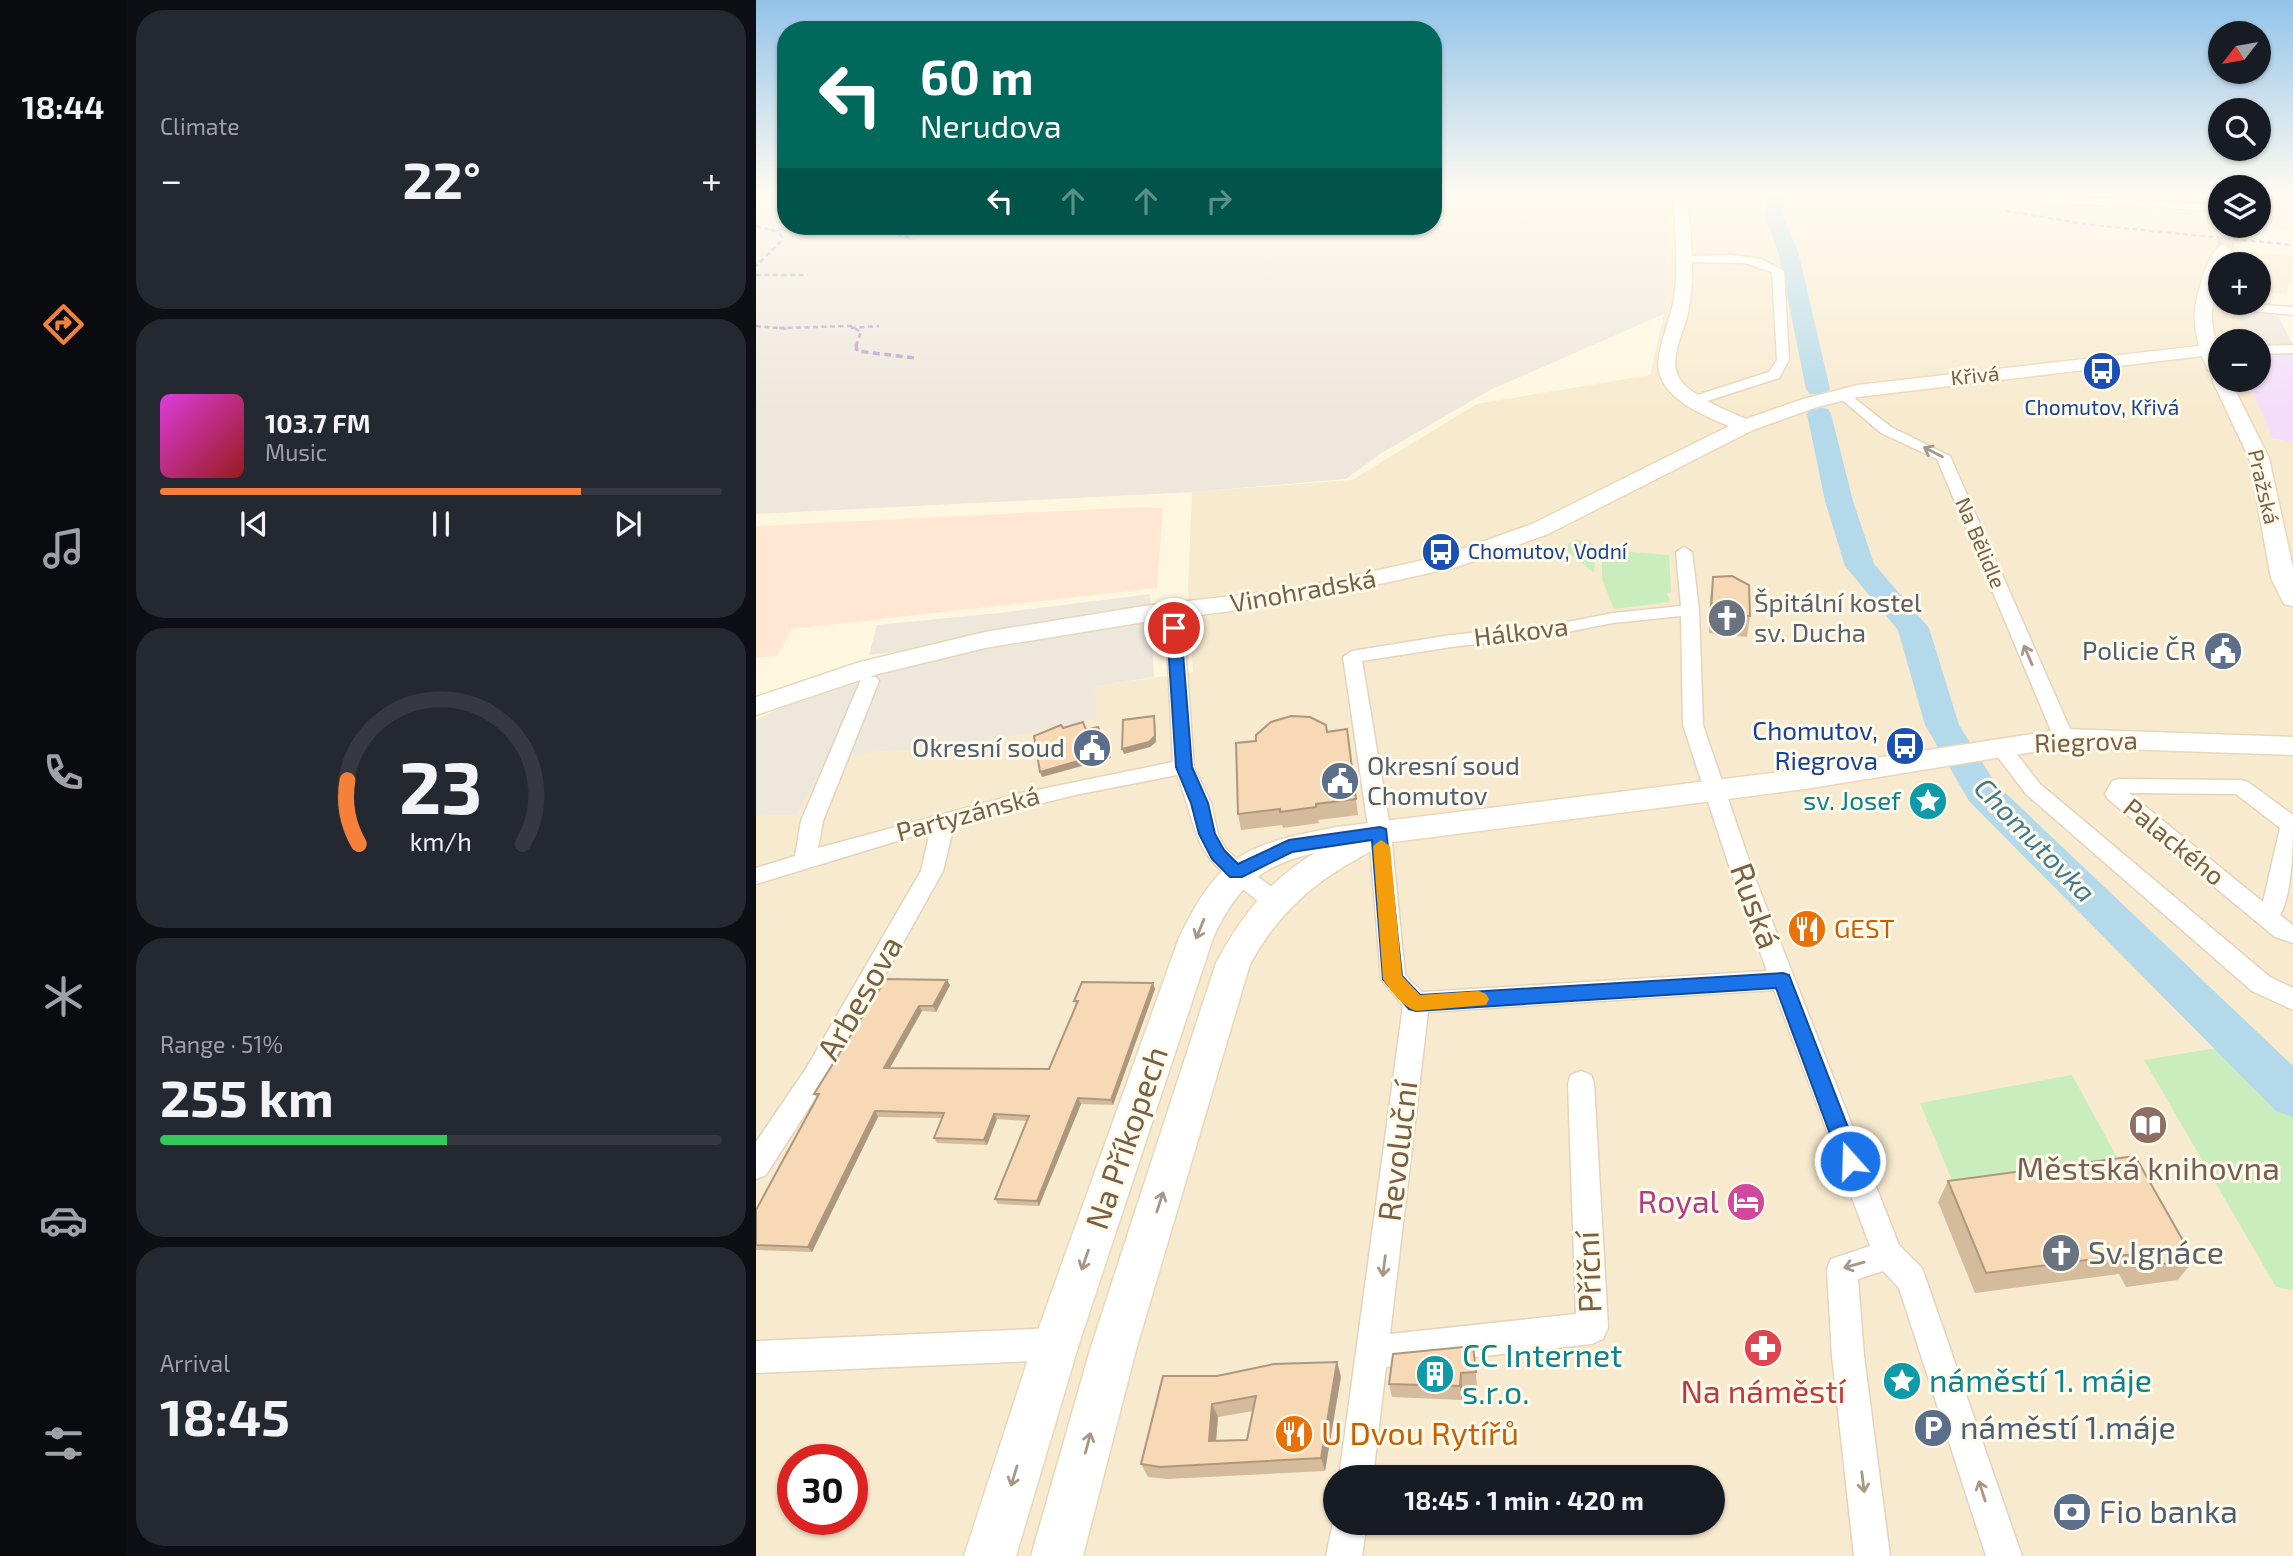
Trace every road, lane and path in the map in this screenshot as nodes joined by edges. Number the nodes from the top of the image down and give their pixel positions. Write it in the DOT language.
graph roads {
  1 [pos="1684,267"];
  2 [pos="1772,267"];
  3 [pos="2216,267"];
  4 [pos="2271,309"];
  5 [pos="2293,311"];
  6 [pos="2208,336"];
  7 [pos="2293,349"];
  8 [pos="2271,350"];
  9 [pos="2208,351"];
  10 [pos="2159,356"];
  11 [pos="2208,373"];
  12 [pos="2227,392"];
  13 [pos="1844,394"];
  14 [pos="1696,400"];
  15 [pos="1746,426"];
  16 [pos="1684,552"];
  17 [pos="2293,599"];
  18 [pos="1690,610"];
  19 [pos="1171,611"];
  20 [pos="869,681"];
  21 [pos="756,706"];
  22 [pos="2064,738"];
  23 [pos="2293,746"];
  24 [pos="1989,750"];
  25 [pos="1184,767"];
  26 [pos="1713,790"];
  27 [pos="944,821"];
  28 [pos="1380,833"];
  29 [pos="805,860"];
  30 [pos="1236,873"];
  31 [pos="756,876"];
  32 [pos="1273,900"];
  33 [pos="2264,916"];
  34 [pos="2293,934"];
  35 [pos="1783,980"];
  36 [pos="2293,1000"];
  37 [pos="1416,1003"];
  38 [pos="1581,1083"];
  39 [pos="756,1166"];
  40 [pos="1888,1255"];
  41 [pos="1056,1344"];
  42 [pos="1374,1352"];
  43 [pos="756,1357"];
  44 [pos="1358,1465"];
  45 [pos="1347,1535"];
  46 [pos="990,1556"];
  47 [pos="1057,1556"];
  48 [pos="1344,1556"];
  49 [pos="1872,1556"];
  50 [pos="2004,1556"];
  1 -- 14 [label="street"];
  2 -- 14 [label="street"];
  3 -- 6 [label="street, Pražská"];
  4 -- 5 [label="street"];
  7 -- 8 [label="street"];
  9 -- 10 [label="street, Křivá"];
  10 -- 11 [label="street"];
  10 -- 13 [label="street, Křivá"];
  12 -- 17 [label="street, Pražská"];
  13 -- 15 [label="street, Křivá"];
  22 -- 13 [label="street, Na Bělidle, one-way"];
  14 -- 15 [label="street"];
  15 -- 19 [label="street, Vinohradská"];
  16 -- 18 [label="street"];
  18 -- 26 [label="street"];
  18 -- 28 [label="street, Hálkova"];
  19 -- 21 [label="street, Vinohradská"];
  19 -- 25 [label="street"];
  20 -- 29 [label="street"];
  22 -- 23 [label="street, Riegrova"];
  22 -- 24 [label="street, Riegrova"];
  24 -- 26 [label="street, Riegrova"];
  24 -- 36 [label="street, Palackého"];
  25 -- 27 [label="street, Partyzánská"];
  25 -- 30 [label="street"];
  26 -- 28 [label="street, Na Příkopech"];
  26 -- 35 [label="street, Ruská"];
  27 -- 29 [label="street, Partyzánská"];
  27 -- 39 [label="street, Arbesova"];
  28 -- 30 [label="street, Na Příkopech"];
  28 -- 32 [label="street, Na Příkopech"];
  28 -- 37 [label="street"];
  29 -- 31 [label="street, Partyzánská"];
  30 -- 32 [label="street"];
  30 -- 41 [label="street, Na Příkopech, one-way"];
  47 -- 32 [label="street, Na Příkopech, one-way"];
  33 -- 33 [label="street, Palackého"];
  33 -- 34 [label="street, Palackého"];
  35 -- 37 [label="street"];
  35 -- 40 [label="street, Ruská"];
  37 -- 42 [label="street, Revoluční, one-way"];
  38 -- 42 [label="street, Příční"];
  40 -- 49 [label="street, one-way"];
  50 -- 40 [label="street, one-way"];
  41 -- 43 [label="street"];
  41 -- 46 [label="street, Na Příkopech, one-way"];
  42 -- 44 [label="street, Revoluční"];
  45 -- 48 [label="street"];
}
